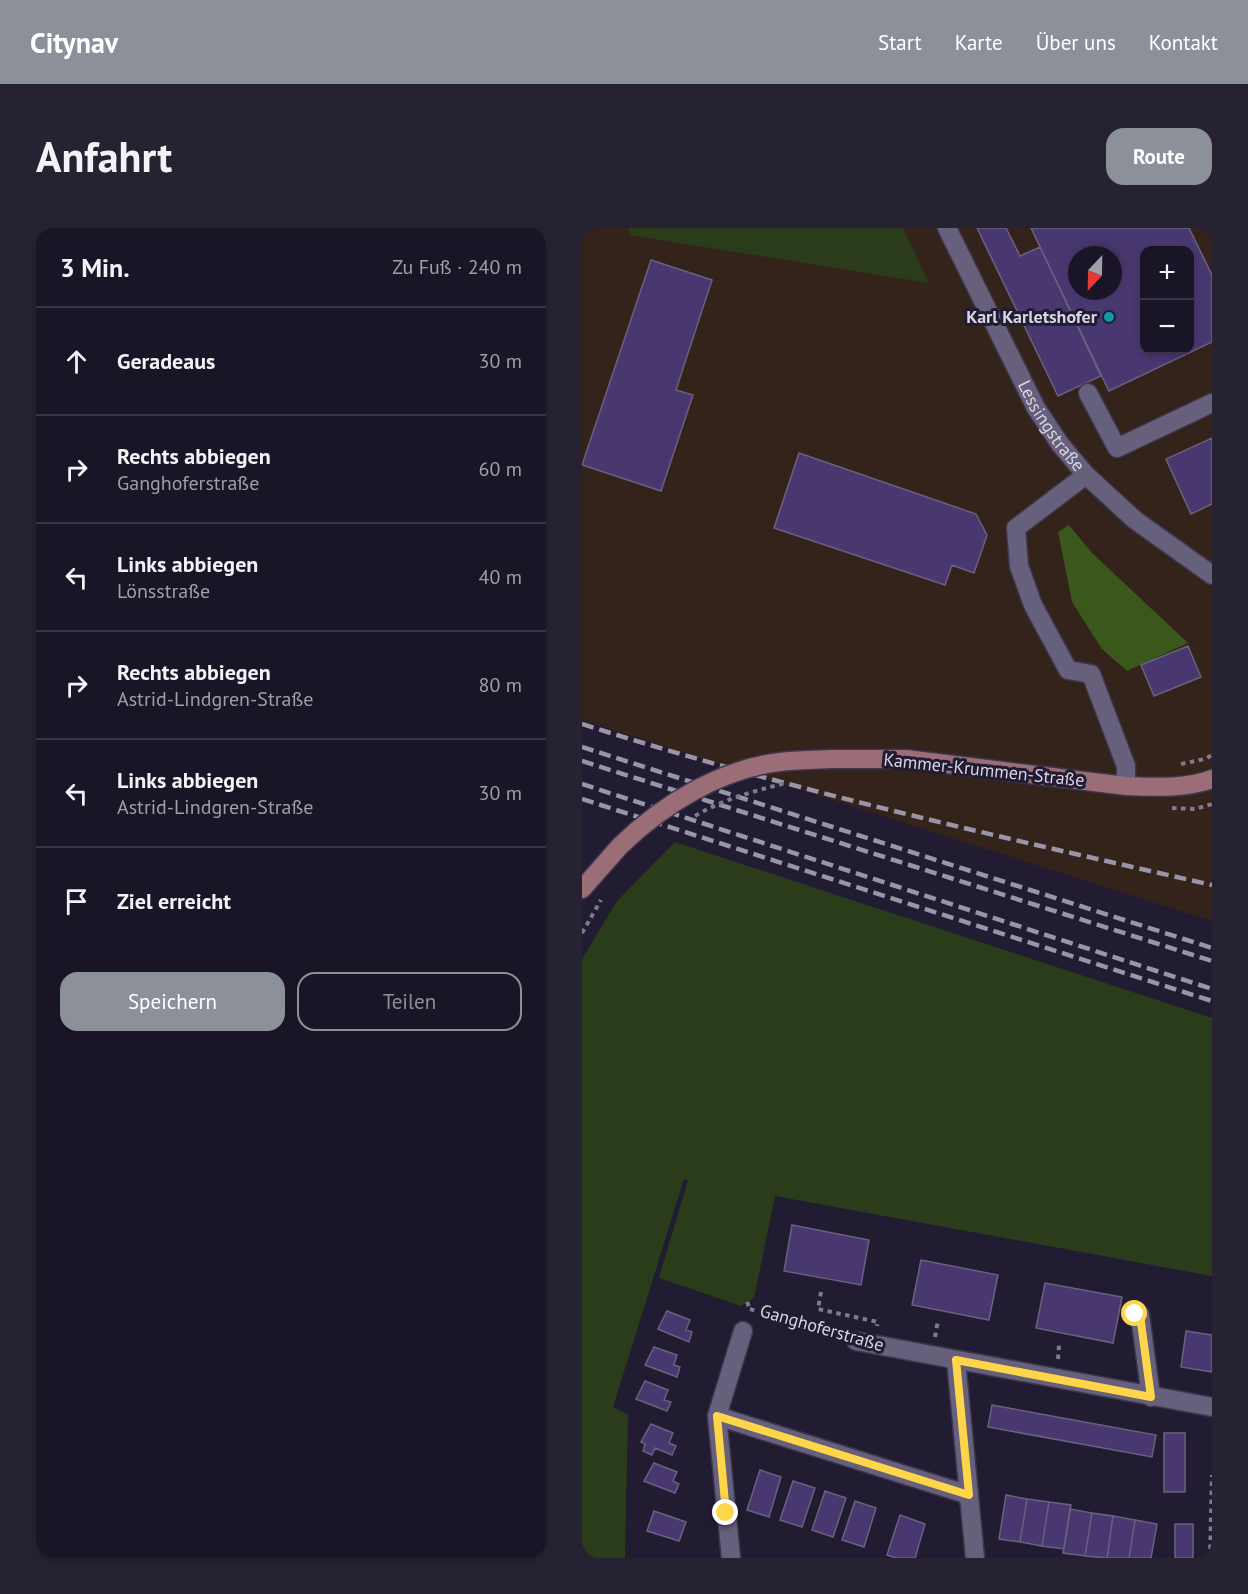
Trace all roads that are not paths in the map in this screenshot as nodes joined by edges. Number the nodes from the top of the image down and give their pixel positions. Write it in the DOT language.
graph roads {
  1 [pos="947,228"];
  2 [pos="1088,393"];
  3 [pos="1212,403"];
  4 [pos="1086,475"];
  5 [pos="1212,575"];
  6 [pos="1212,779"];
  7 [pos="1126,786"];
  8 [pos="582,889"];
  9 [pos="1135,1314"];
  10 [pos="743,1331"];
  11 [pos="864,1343"];
  12 [pos="956,1360"];
  13 [pos="1151,1397"];
  14 [pos="1212,1407"];
  15 [pos="717,1416"];
  16 [pos="969,1495"];
  17 [pos="979,1557"];
  18 [pos="731,1558"];
  1 -- 4 [label="street, Lessingstraße"];
  2 -- 3 [label="street"];
  4 -- 5 [label="street, Lessingstraße"];
  4 -- 7 [label="street"];
  6 -- 7 [label="main road, Kammer-Krummen-Straße"];
  7 -- 8 [label="main road, Kammer-Krummen-Straße, bridge"];
  9 -- 13 [label="street"];
  10 -- 15 [label="street"];
  11 -- 12 [label="street, Ganghoferstraße"];
  12 -- 13 [label="street, Ganghoferstraße"];
  12 -- 16 [label="street"];
  13 -- 14 [label="street, Ganghoferstraße"];
  15 -- 16 [label="street"];
  15 -- 18 [label="street"];
  16 -- 17 [label="street"];
}
